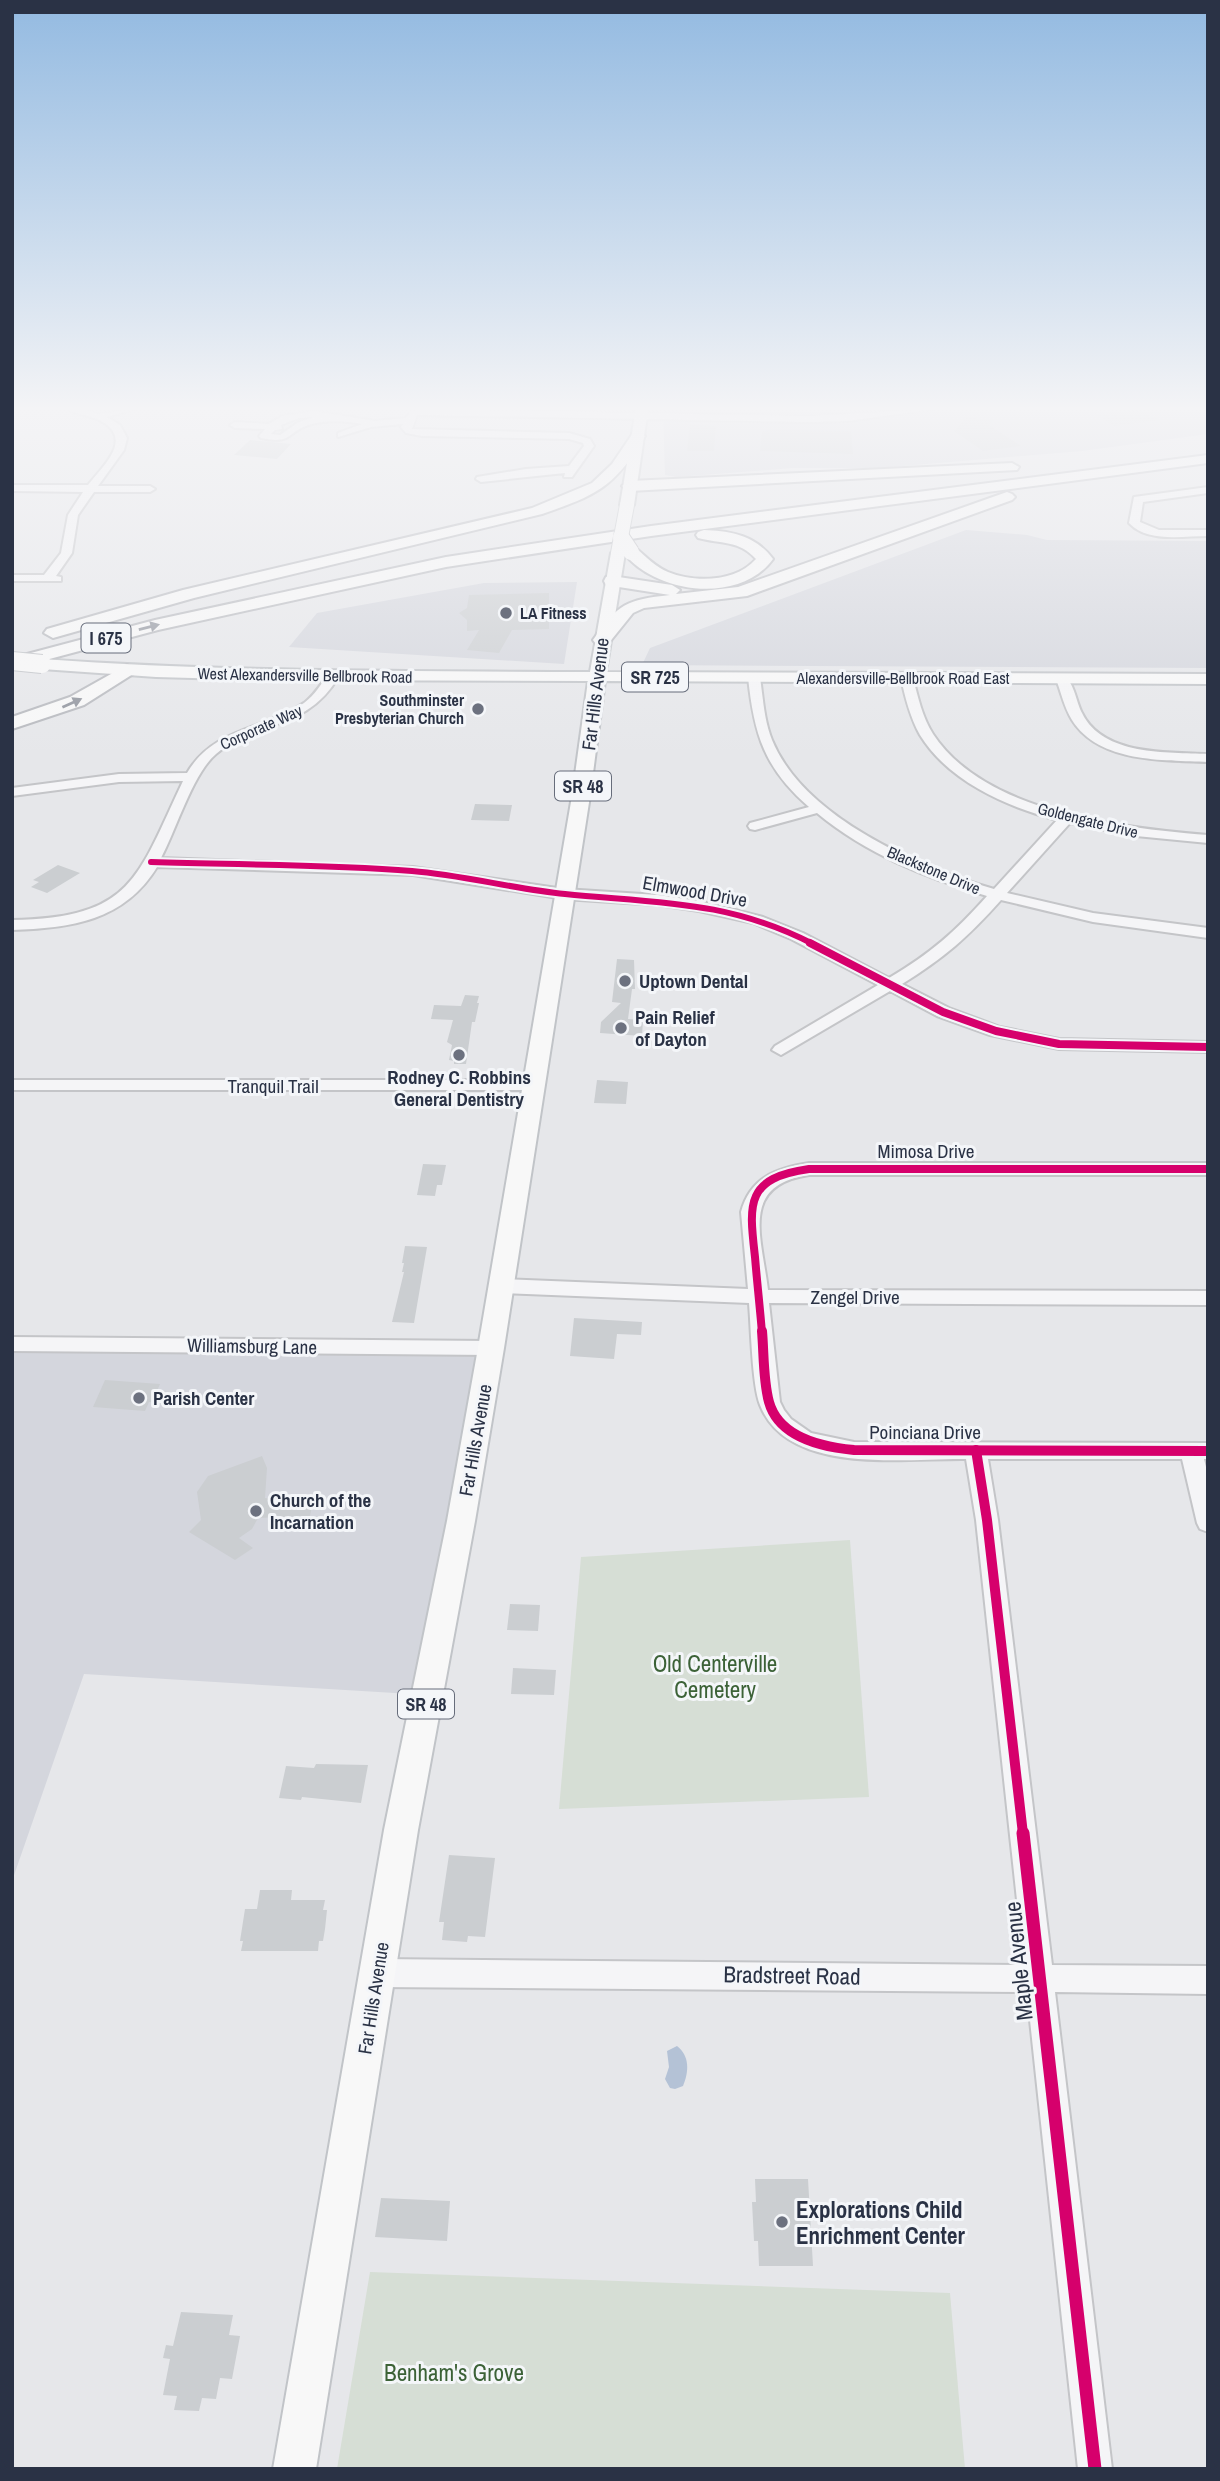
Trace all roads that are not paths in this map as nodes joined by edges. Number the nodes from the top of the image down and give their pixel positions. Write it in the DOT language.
graph roads {
  1 [pos="72,525"];
  2 [pos="480,525"];
  3 [pos="605,525"];
  4 [pos="625,525"];
  5 [pos="708,525"];
  6 [pos="928,525"];
  7 [pos="1136,525"];
  8 [pos="1208,533"];
  9 [pos="623,547"];
  10 [pos="782,576"];
  11 [pos="12,579"];
  12 [pos="612,581"];
  13 [pos="200,615"];
  14 [pos="602,639"];
  15 [pos="12,662"];
  16 [pos="127,670"];
  17 [pos="332,676"];
  18 [pos="598,677"];
  19 [pos="754,677"];
  20 [pos="907,678"];
  21 [pos="1062,679"];
  22 [pos="1208,679"];
  23 [pos="12,723"];
  24 [pos="1208,758"];
  25 [pos="193,777"];
  26 [pos="12,792"];
  27 [pos="820,808"];
  28 [pos="1066,818"];
  29 [pos="755,826"];
  30 [pos="1208,839"];
  31 [pos="151,862"];
  32 [pos="564,894"];
  33 [pos="997,895"];
  34 [pos="12,925"];
  35 [pos="1208,933"];
  36 [pos="892,984"];
  37 [pos="1208,1047"];
  38 [pos="781,1050"];
  39 [pos="12,1085"];
  40 [pos="534,1085"];
  41 [pos="1208,1169"];
  42 [pos="502,1286"];
  43 [pos="757,1296"];
  44 [pos="1208,1298"];
  45 [pos="12,1344"];
  46 [pos="491,1348"];
  47 [pos="976,1450"];
  48 [pos="1199,1451"];
  49 [pos="1208,1523"];
  50 [pos="377,1973"];
  51 [pos="1039,1978"];
  52 [pos="1208,1980"];
  53 [pos="294,2469"];
  54 [pos="1095,2469"];
  1 -- 11 [label="street"];
  2 -- 3 [label="highway, I 675"];
  4 -- 9 [label="main road, Far Hills Avenue / SR 48, bridge"];
  5 -- 13 [label="highway, I 675"];
  6 -- 10 [label="highway"];
  7 -- 8 [label="street"];
  9 -- 12 [label="main road, Far Hills Avenue / SR 48"];
  9 -- 13 [label="highway"];
  10 -- 12 [label="highway"];
  10 -- 14 [label="highway"];
  12 -- 14 [label="main road, Far Hills Avenue / SR 48"];
  15 -- 13 [label="highway, I 675, one-way"];
  14 -- 18 [label="main road, Far Hills Avenue / SR 48"];
  15 -- 16 [label="main road, West Alexandersville Bellbrook Road, bridge"];
  16 -- 17 [label="main road, West Alexandersville Bellbrook Road"];
  23 -- 16 [label="highway, one-way"];
  17 -- 18 [label="main road, West Alexandersville Bellbrook Road"];
  17 -- 25 [label="street, Corporate Way"];
  18 -- 19 [label="main road, Alexandersville-Bellbrook Road East / SR 725"];
  18 -- 32 [label="main road, Far Hills Avenue / SR 48"];
  19 -- 20 [label="main road, Alexandersville-Bellbrook Road East / SR 725"];
  19 -- 27 [label="street, Blackstone Drive"];
  20 -- 21 [label="main road, Alexandersville-Bellbrook Road East / SR 725"];
  20 -- 28 [label="street, Goldengate Drive"];
  21 -- 22 [label="main road, Alexandersville-Bellbrook Road East / SR 725"];
  21 -- 24 [label="street"];
  25 -- 26 [label="street"];
  25 -- 31 [label="street, Corporate Way"];
  27 -- 29 [label="street"];
  27 -- 33 [label="street, Blackstone Drive"];
  28 -- 30 [label="street, Goldengate Drive"];
  28 -- 33 [label="street"];
  31 -- 32 [label="street, Elmwood Drive"];
  31 -- 34 [label="street, Corporate Way"];
  32 -- 36 [label="street, Elmwood Drive"];
  32 -- 40 [label="main road, Far Hills Avenue / SR 48"];
  33 -- 35 [label="street, Blackstone Drive"];
  33 -- 36 [label="street"];
  36 -- 37 [label="street, Elmwood Drive"];
  36 -- 38 [label="street"];
  39 -- 40 [label="street, Tranquil Trail"];
  40 -- 42 [label="main road, Far Hills Avenue / SR 48"];
  41 -- 43 [label="street, Mimosa Drive"];
  42 -- 43 [label="street, Zengel Drive"];
  42 -- 46 [label="main road, Far Hills Avenue / SR 48"];
  43 -- 44 [label="street, Zengel Drive"];
  43 -- 47 [label="street, Poinciana Drive"];
  45 -- 46 [label="street, Williamsburg Lane"];
  46 -- 50 [label="main road, Far Hills Avenue / SR 48"];
  47 -- 48 [label="street, Poinciana Drive"];
  47 -- 51 [label="street, Maple Avenue"];
  48 -- 49 [label="street"];
  50 -- 51 [label="street, Bradstreet Road"];
  50 -- 53 [label="main road, Far Hills Avenue / SR 48"];
  51 -- 52 [label="street, Bradstreet Road"];
  51 -- 54 [label="street, Maple Avenue"];
}
